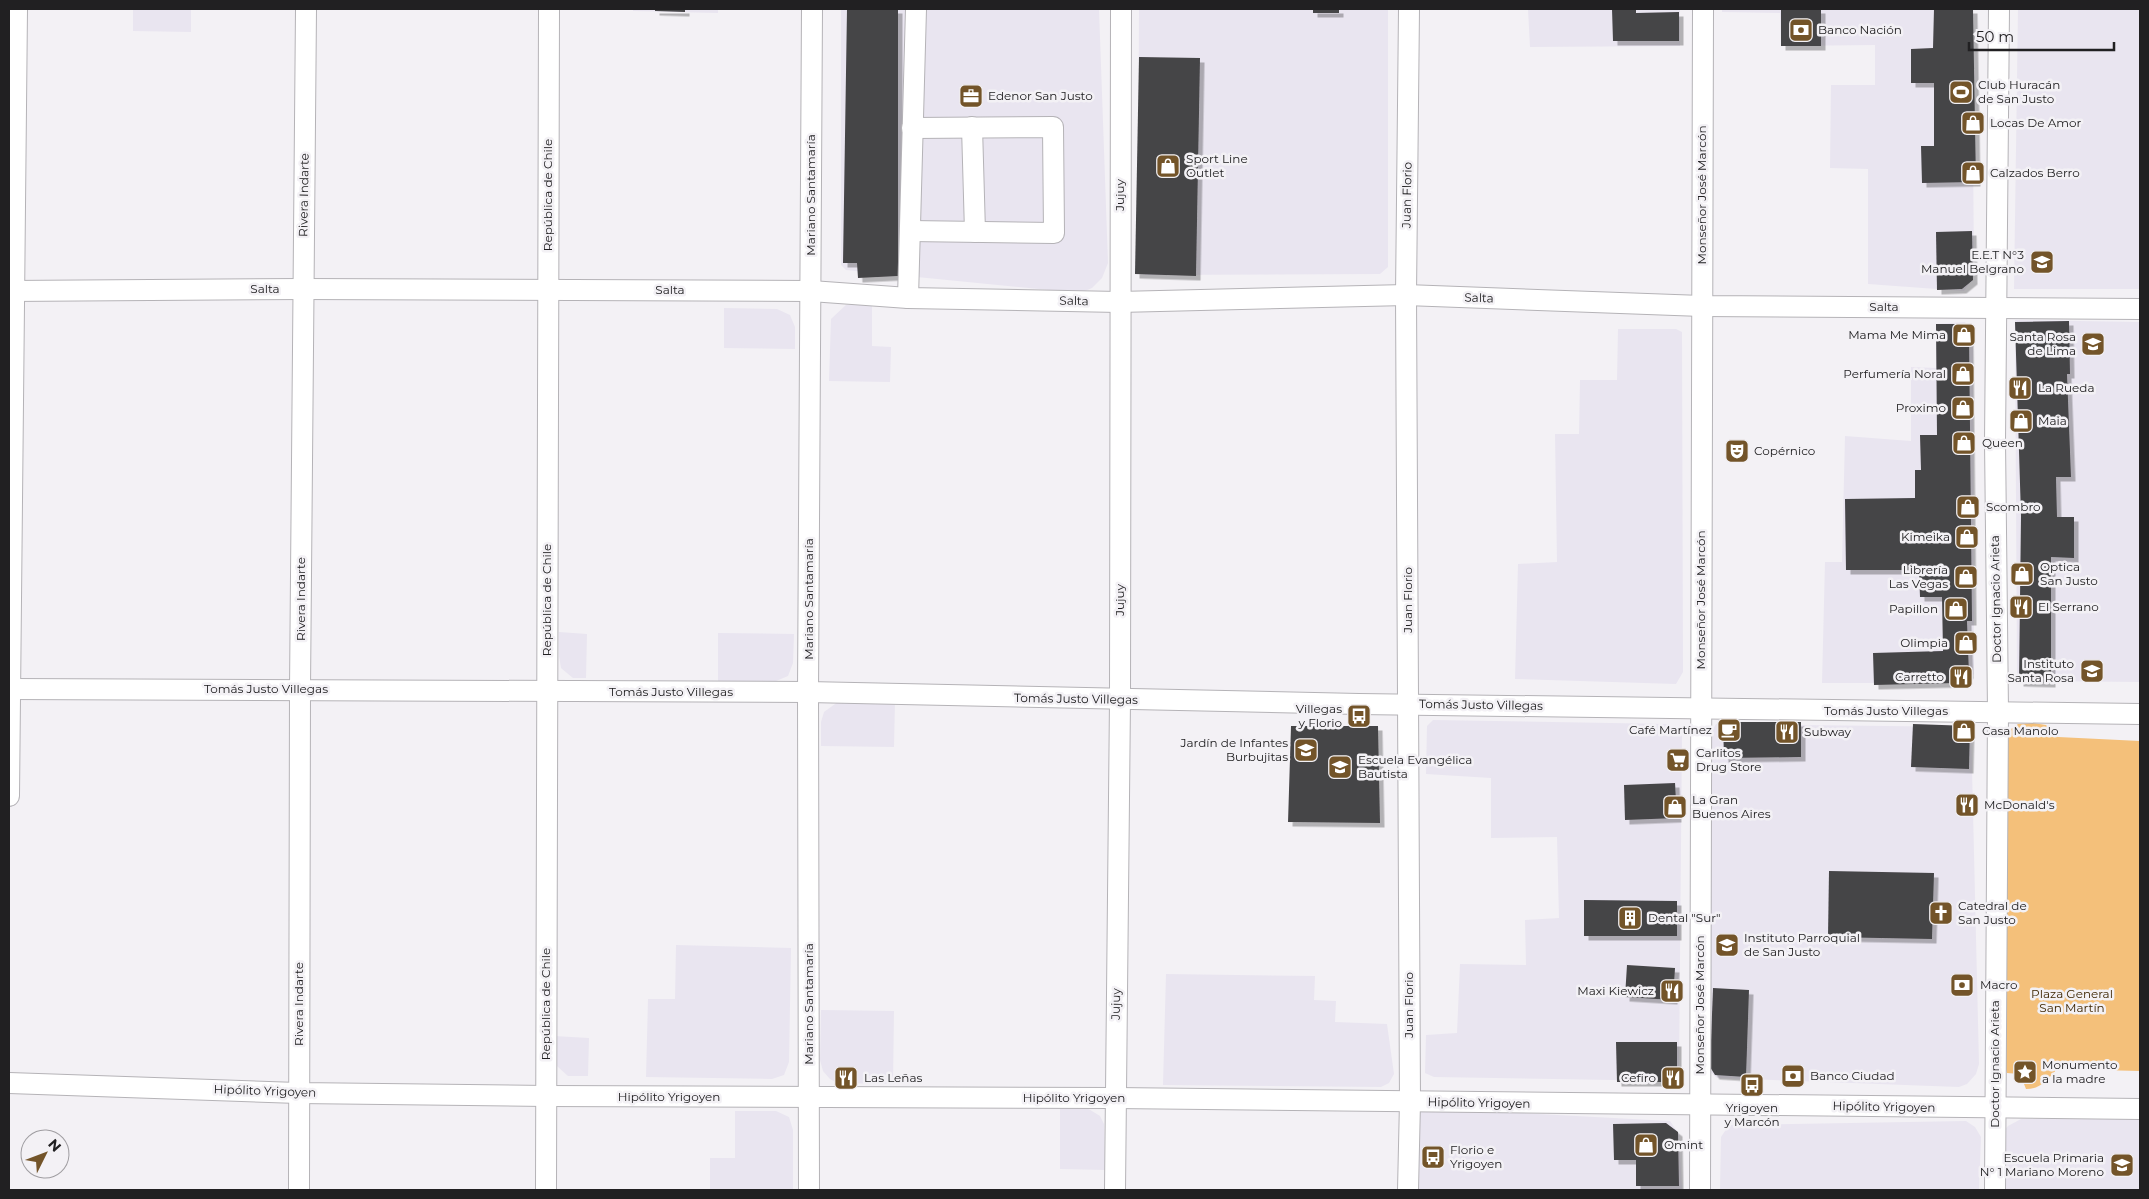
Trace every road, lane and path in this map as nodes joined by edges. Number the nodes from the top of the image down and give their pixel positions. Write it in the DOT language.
graph roads {
  1 [pos="17,9"];
  2 [pos="306,9"];
  3 [pos="549,9"];
  4 [pos="812,9"];
  5 [pos="916,9"];
  6 [pos="1121,9"];
  7 [pos="1408,9"];
  8 [pos="1703,9"];
  9 [pos="1999,9"];
  10 [pos="972,127"];
  11 [pos="912,128"];
  12 [pos="910,231"];
  13 [pos="975,232"];
  14 [pos="302,289"];
  15 [pos="548,290"];
  16 [pos="12,291"];
  17 [pos="811,291"];
  18 [pos="1406,295"];
  19 [pos="908,298"];
  20 [pos="1119,302"];
  21 [pos="1702,306"];
  22 [pos="1997,308"];
  23 [pos="2140,309"];
  24 [pos="300,688"];
  25 [pos="11,689"];
  26 [pos="547,692"];
  27 [pos="808,692"];
  28 [pos="1120,700"];
  29 [pos="1408,704"];
  30 [pos="1701,710"];
  31 [pos="1998,711"];
  32 [pos="2140,714"];
  33 [pos="9,796"];
  34 [pos="9,1083"];
  35 [pos="298,1092"];
  36 [pos="546,1096"];
  37 [pos="810,1098"];
  38 [pos="1115,1098"];
  39 [pos="1410,1102"];
  40 [pos="1699,1105"];
  41 [pos="1995,1108"];
  42 [pos="2140,1108"];
  43 [pos="299,1190"];
  44 [pos="546,1190"];
  45 [pos="809,1190"];
  46 [pos="1115,1190"];
  47 [pos="1408,1190"];
  48 [pos="1700,1190"];
  49 [pos="1995,1190"];
  1 -- 16 [label="street"];
  2 -- 14 [label="street, Rivera Indarte"];
  3 -- 15 [label="street, República de Chile"];
  4 -- 17 [label="street, Mariano Santamaría"];
  5 -- 11 [label="street"];
  6 -- 20 [label="street, Jujuy"];
  7 -- 18 [label="street, Juan Florio"];
  8 -- 21 [label="street, Monseñor José Marcón"];
  9 -- 22 [label="street, Doctor Ignacio Arieta"];
  10 -- 11 [label="street"];
  10 -- 13 [label="street"];
  10 -- 13 [label="street"];
  11 -- 12 [label="street"];
  12 -- 13 [label="street"];
  12 -- 19 [label="street"];
  14 -- 15 [label="street, Salta"];
  14 -- 16 [label="street, Salta"];
  14 -- 24 [label="street, Rivera Indarte"];
  15 -- 17 [label="street, Salta"];
  15 -- 26 [label="street, República de Chile"];
  16 -- 25 [label="street"];
  17 -- 19 [label="street, Salta"];
  17 -- 27 [label="street, Mariano Santamaría"];
  18 -- 20 [label="street, Salta"];
  18 -- 21 [label="street, Salta"];
  18 -- 29 [label="street, Juan Florio"];
  19 -- 20 [label="street, Salta"];
  20 -- 28 [label="street, Jujuy"];
  21 -- 22 [label="street, Salta"];
  21 -- 30 [label="street, Monseñor José Marcón"];
  22 -- 23 [label="street, Salta"];
  22 -- 31 [label="street, Doctor Ignacio Arieta"];
  24 -- 25 [label="street, Tomás Justo Villegas"];
  24 -- 26 [label="street, Tomás Justo Villegas"];
  24 -- 35 [label="street, Rivera Indarte"];
  25 -- 33 [label="street"];
  26 -- 27 [label="street, Tomás Justo Villegas"];
  26 -- 36 [label="street, República de Chile"];
  27 -- 28 [label="street, Tomás Justo Villegas"];
  27 -- 37 [label="street, Mariano Santamaría"];
  28 -- 29 [label="street, Tomás Justo Villegas"];
  28 -- 38 [label="street, Jujuy"];
  29 -- 30 [label="street, Tomás Justo Villegas"];
  29 -- 39 [label="street, Juan Florio"];
  30 -- 31 [label="street, Tomás Justo Villegas"];
  30 -- 40 [label="street, Monseñor José Marcón"];
  31 -- 32 [label="street, Tomás Justo Villegas"];
  31 -- 41 [label="street, Doctor Ignacio Arieta"];
  34 -- 35 [label="street, Hipólito Yrigoyen"];
  35 -- 36 [label="street, Hipólito Yrigoyen"];
  35 -- 43 [label="street, Rivera Indarte"];
  36 -- 37 [label="street, Hipólito Yrigoyen"];
  36 -- 44 [label="street, República de Chile"];
  37 -- 38 [label="street, Hipólito Yrigoyen"];
  37 -- 45 [label="street, Mariano Santamaría"];
  38 -- 39 [label="street, Hipólito Yrigoyen"];
  38 -- 46 [label="street, Jujuy"];
  39 -- 40 [label="street, Hipólito Yrigoyen"];
  39 -- 47 [label="street, Juan Florio"];
  40 -- 41 [label="street, Hipólito Yrigoyen"];
  40 -- 48 [label="street, Monseñor José Marcón"];
  41 -- 42 [label="street, Hipólito Yrigoyen"];
  41 -- 49 [label="street, Doctor Ignacio Arieta"];
}
